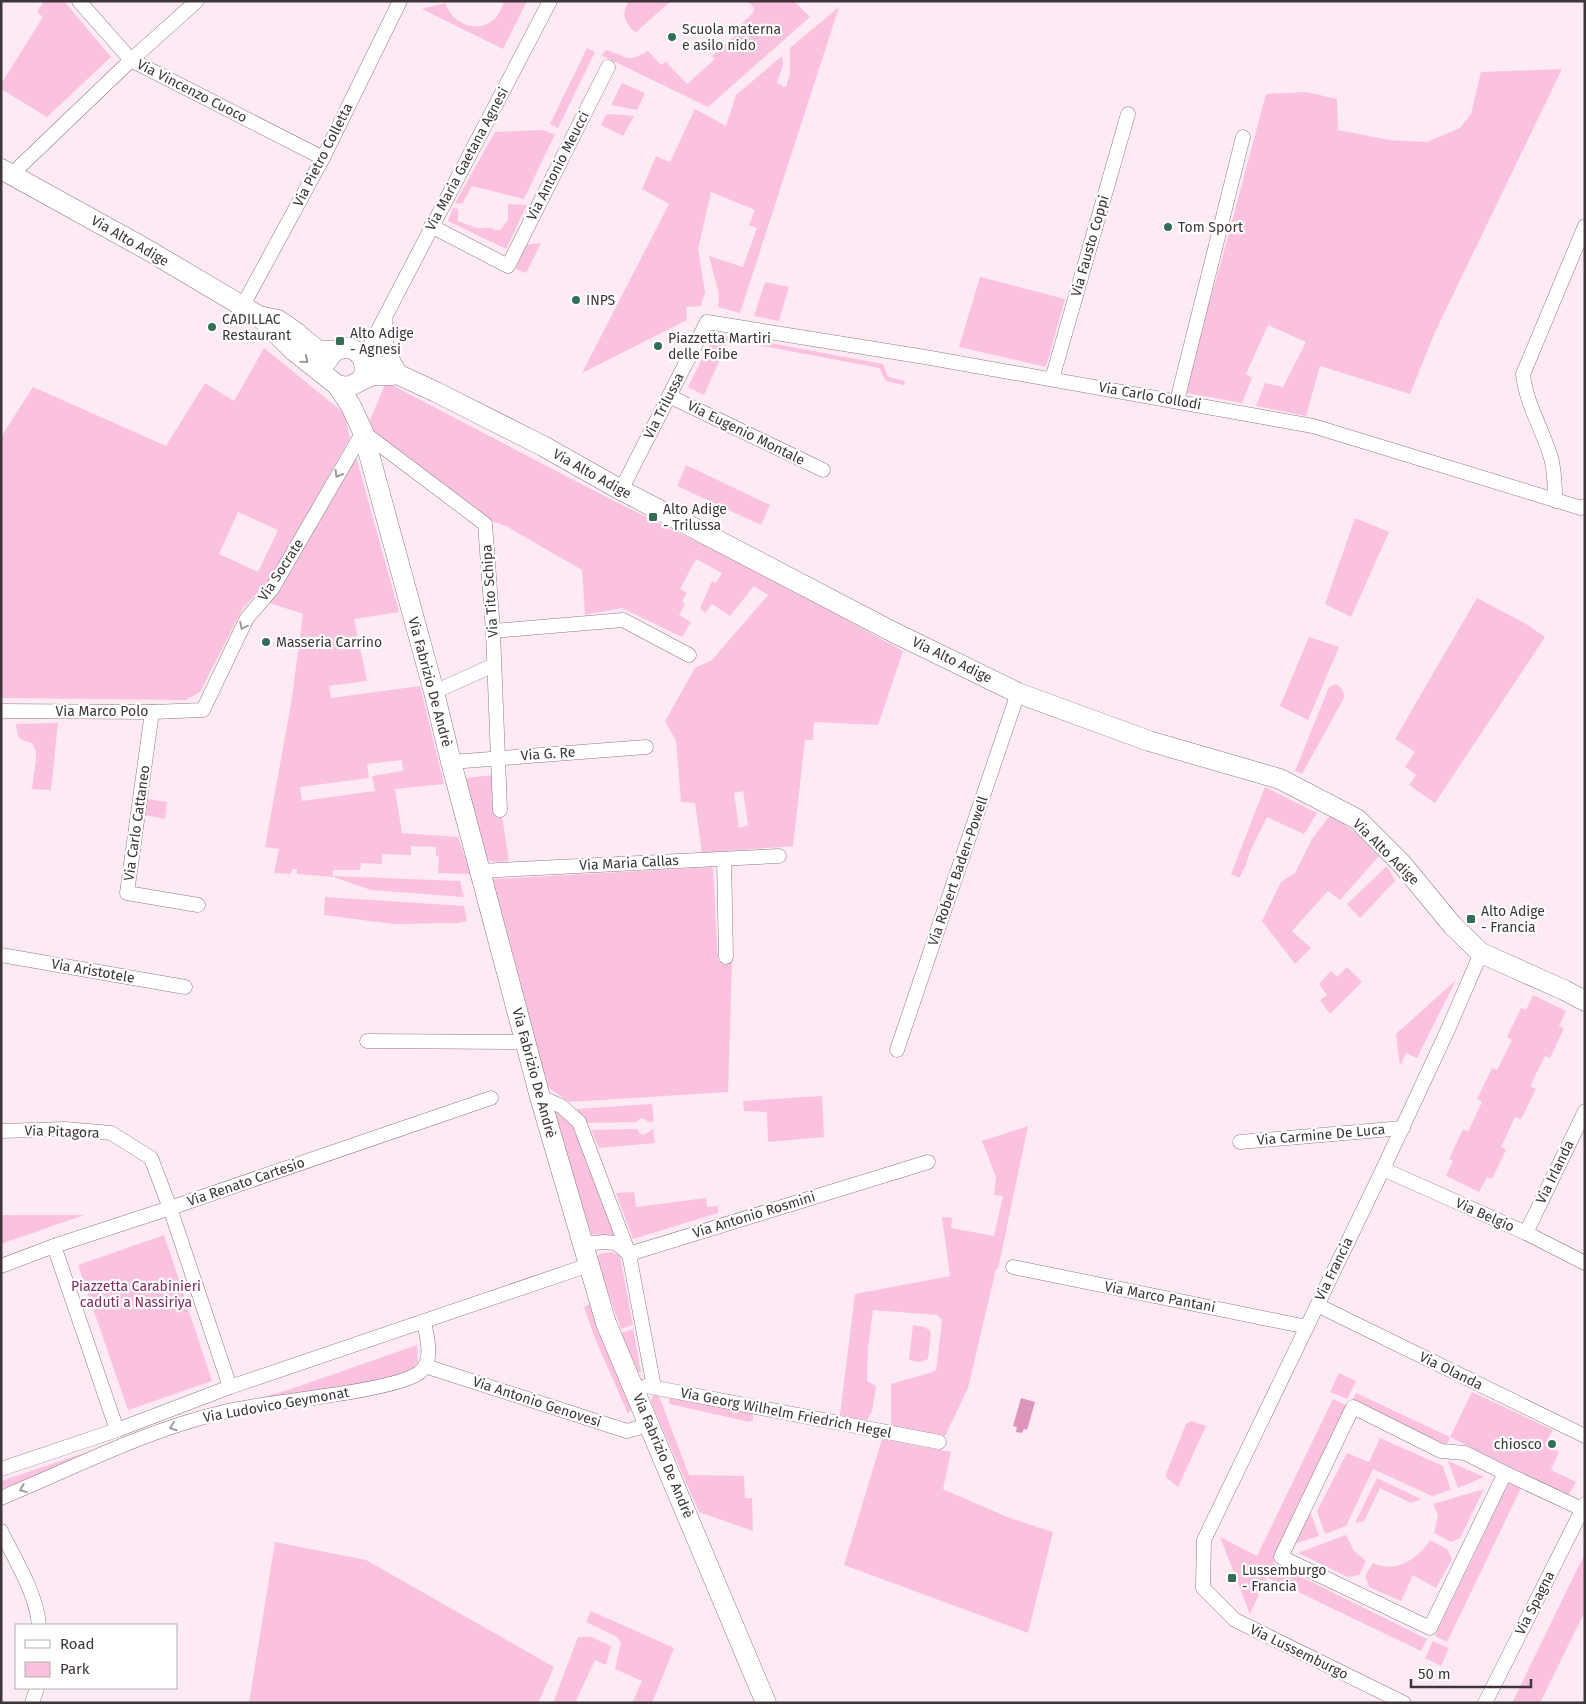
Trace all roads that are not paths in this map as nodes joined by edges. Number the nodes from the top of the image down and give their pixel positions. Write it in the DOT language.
graph roads {
  1 [pos="79,1"];
  2 [pos="198,1"];
  3 [pos="400,1"];
  4 [pos="550,1"];
  5 [pos="131,60"];
  6 [pos="608,67"];
  7 [pos="1128,114"];
  8 [pos="1243,137"];
  9 [pos="323,158"];
  10 [pos="6,172"];
  11 [pos="431,226"];
  12 [pos="1585,226"];
  13 [pos="251,311"];
  14 [pos="385,318"];
  15 [pos="707,322"];
  16 [pos="337,350"];
  17 [pos="351,375"];
  18 [pos="402,376"];
  19 [pos="1052,379"];
  20 [pos="669,396"];
  21 [pos="1177,401"];
  22 [pos="361,428"];
  23 [pos="823,470"];
  24 [pos="621,490"];
  25 [pos="1556,500"];
  26 [pos="1585,506"];
  27 [pos="493,631"];
  28 [pos="689,654"];
  29 [pos="494,665"];
  30 [pos="434,692"];
  31 [pos="1018,693"];
  32 [pos="204,710"];
  33 [pos="1,711"];
  34 [pos="152,712"];
  35 [pos="646,747"];
  36 [pos="498,758"];
  37 [pos="451,762"];
  38 [pos="500,810"];
  39 [pos="779,856"];
  40 [pos="724,859"];
  41 [pos="479,871"];
  42 [pos="198,906"];
  43 [pos="1481,953"];
  44 [pos="1,955"];
  45 [pos="726,957"];
  46 [pos="185,987"];
  47 [pos="1564,990"];
  48 [pos="1585,995"];
  49 [pos="1585,1001"];
  50 [pos="367,1042"];
  51 [pos="525,1042"];
  52 [pos="897,1050"];
  53 [pos="540,1097"];
  54 [pos="491,1098"];
  55 [pos="1585,1111"];
  56 [pos="1403,1128"];
  57 [pos="1,1130"];
  58 [pos="1240,1142"];
  59 [pos="928,1162"];
  60 [pos="1383,1169"];
  61 [pos="170,1208"];
  62 [pos="1526,1233"];
  63 [pos="583,1244"];
  64 [pos="54,1246"];
  65 [pos="629,1254"];
  66 [pos="1585,1263"];
  67 [pos="589,1265"];
  68 [pos="1,1266"];
  69 [pos="1013,1267"];
  70 [pos="1317,1305"];
  71 [pos="424,1322"];
  72 [pos="1306,1327"];
  73 [pos="425,1366"];
  74 [pos="633,1386"];
  75 [pos="230,1387"];
  76 [pos="654,1387"];
  77 [pos="648,1423"];
  78 [pos="117,1430"];
  79 [pos="1585,1436"];
  80 [pos="939,1442"];
  81 [pos="1,1468"];
  82 [pos="1505,1473"];
  83 [pos="1,1498"];
  84 [pos="1584,1506"];
  85 [pos="1,1531"];
  86 [pos="5,1549"];
  87 [pos="1203,1588"];
  88 [pos="39,1624"];
  89 [pos="37,1689"];
  90 [pos="32,1703"];
  91 [pos="766,1703"];
  92 [pos="1404,1703"];
  93 [pos="1485,1703"];
  1 -- 5 [label="street, Via Vincenzo Cuoco"];
  2 -- 5 [label="street"];
  3 -- 9 [label="street, Via Pietro Colletta"];
  4 -- 11 [label="street, Via Maria Gaetana Agnesi"];
  5 -- 9 [label="street, Via Vincenzo Cuoco"];
  5 -- 10 [label="street"];
  6 -- 11 [label="street, Via Antonio Meucci"];
  7 -- 19 [label="street, Via Fausto Coppi"];
  8 -- 21 [label="street"];
  9 -- 13 [label="street, Via Pietro Colletta"];
  10 -- 13 [label="street, Via Alto Adige"];
  11 -- 14 [label="street, Via Maria Gaetana Agnesi"];
  12 -- 25 [label="street"];
  13 -- 16 [label="street, Via Alto Adige"];
  13 -- 17 [label="street, Via Alto Adige, one-way"];
  14 -- 16 [label="street, Via Maria Gaetana Agnesi"];
  14 -- 17 [label="street, Via Maria Gaetana Agnesi"];
  14 -- 18 [label="street"];
  15 -- 19 [label="street, Via Carlo Collodi"];
  15 -- 20 [label="street, Via Trilussa"];
  16 -- 17 [label="street, Via Alto Adige"];
  16 -- 17 [label="street"];
  17 -- 18 [label="street, Via Alto Adige"];
  17 -- 22 [label="street, Via Fabrizio De Andrè"];
  18 -- 24 [label="street, Via Alto Adige"];
  19 -- 21 [label="street, Via Carlo Collodi"];
  20 -- 23 [label="street, Via Eugenio Montale"];
  20 -- 24 [label="street, Via Trilussa"];
  21 -- 25 [label="street, Via Carlo Collodi"];
  22 -- 27 [label="street, Via Tito Schipa"];
  22 -- 30 [label="street, Via Fabrizio De Andrè"];
  22 -- 32 [label="street, Via Socrate, one-way"];
  24 -- 31 [label="street, Via Alto Adige"];
  25 -- 26 [label="street, Via Carlo Collodi"];
  27 -- 28 [label="street"];
  27 -- 29 [label="street, Via Tito Schipa"];
  29 -- 30 [label="street"];
  29 -- 36 [label="street, Via Tito Schipa"];
  30 -- 37 [label="street, Via Fabrizio De Andrè"];
  31 -- 43 [label="street, Via Alto Adige"];
  31 -- 52 [label="street, Via Robert Baden-Powell"];
  32 -- 34 [label="street, Via Marco Polo"];
  33 -- 34 [label="street, Via Marco Polo"];
  34 -- 42 [label="street, Via Carlo Cattaneo"];
  35 -- 36 [label="street, Via G. Re"];
  36 -- 37 [label="street, Via G. Re"];
  36 -- 38 [label="street, Via Tito Schipa"];
  37 -- 41 [label="street, Via Fabrizio De Andrè"];
  39 -- 40 [label="street, Via Maria Callas"];
  40 -- 41 [label="street, Via Maria Callas"];
  40 -- 45 [label="street"];
  41 -- 51 [label="street, Via Fabrizio De Andrè"];
  43 -- 47 [label="street, Via Alto Adige"];
  43 -- 56 [label="street, Via Francia"];
  44 -- 46 [label="street, Via Aristotele"];
  47 -- 48 [label="street"];
  47 -- 49 [label="street, Via Alto Adige"];
  50 -- 51 [label="street"];
  51 -- 53 [label="street, Via Fabrizio De Andrè"];
  53 -- 63 [label="street, Via Fabrizio De Andrè"];
  53 -- 65 [label="street"];
  54 -- 61 [label="street, Via Renato Cartesio"];
  55 -- 62 [label="street, Via Irlanda"];
  56 -- 58 [label="street, Via Carmine De Luca"];
  56 -- 60 [label="street, Via Francia"];
  57 -- 61 [label="street, Via Pitagora"];
  59 -- 65 [label="street, Via Antonio Rosmini"];
  60 -- 62 [label="street, Via Belgio"];
  60 -- 70 [label="street, Via Francia"];
  61 -- 64 [label="street, Via Renato Cartesio"];
  61 -- 75 [label="street, Via Pitagora"];
  62 -- 66 [label="street, Via Belgio"];
  63 -- 65 [label="street"];
  63 -- 67 [label="street, Via Fabrizio De Andrè"];
  64 -- 68 [label="street, Via Renato Cartesio"];
  64 -- 78 [label="street"];
  65 -- 76 [label="street"];
  67 -- 71 [label="street, Via Ludovico Geymonat"];
  67 -- 74 [label="street, Via Fabrizio De Andrè"];
  69 -- 72 [label="street, Via Marco Pantani"];
  70 -- 72 [label="street, Via Francia"];
  70 -- 79 [label="street, Via Olanda"];
  71 -- 73 [label="street"];
  71 -- 75 [label="street, Via Ludovico Geymonat"];
  72 -- 87 [label="street, Via Francia"];
  73 -- 77 [label="street, Via Antonio Genovesi"];
  73 -- 83 [label="street, Via Ludovico Geymonat, one-way"];
  74 -- 76 [label="street, Via Georg Wilhelm Friedrich Hegel"];
  74 -- 77 [label="street, Via Fabrizio De Andrè"];
  75 -- 78 [label="street, Via Ludovico Geymonat"];
  76 -- 80 [label="street, Via Georg Wilhelm Friedrich Hegel"];
  77 -- 91 [label="street, Via Fabrizio De Andrè"];
  78 -- 81 [label="street, Via Ludovico Geymonat"];
  82 -- 82 [label="street"];
  82 -- 84 [label="street"];
  84 -- 93 [label="street, Via Spagna"];
  85 -- 86 [label="street"];
  86 -- 88 [label="street"];
  87 -- 92 [label="street, Via Lussemburgo"];
  89 -- 90 [label="street"];
}
